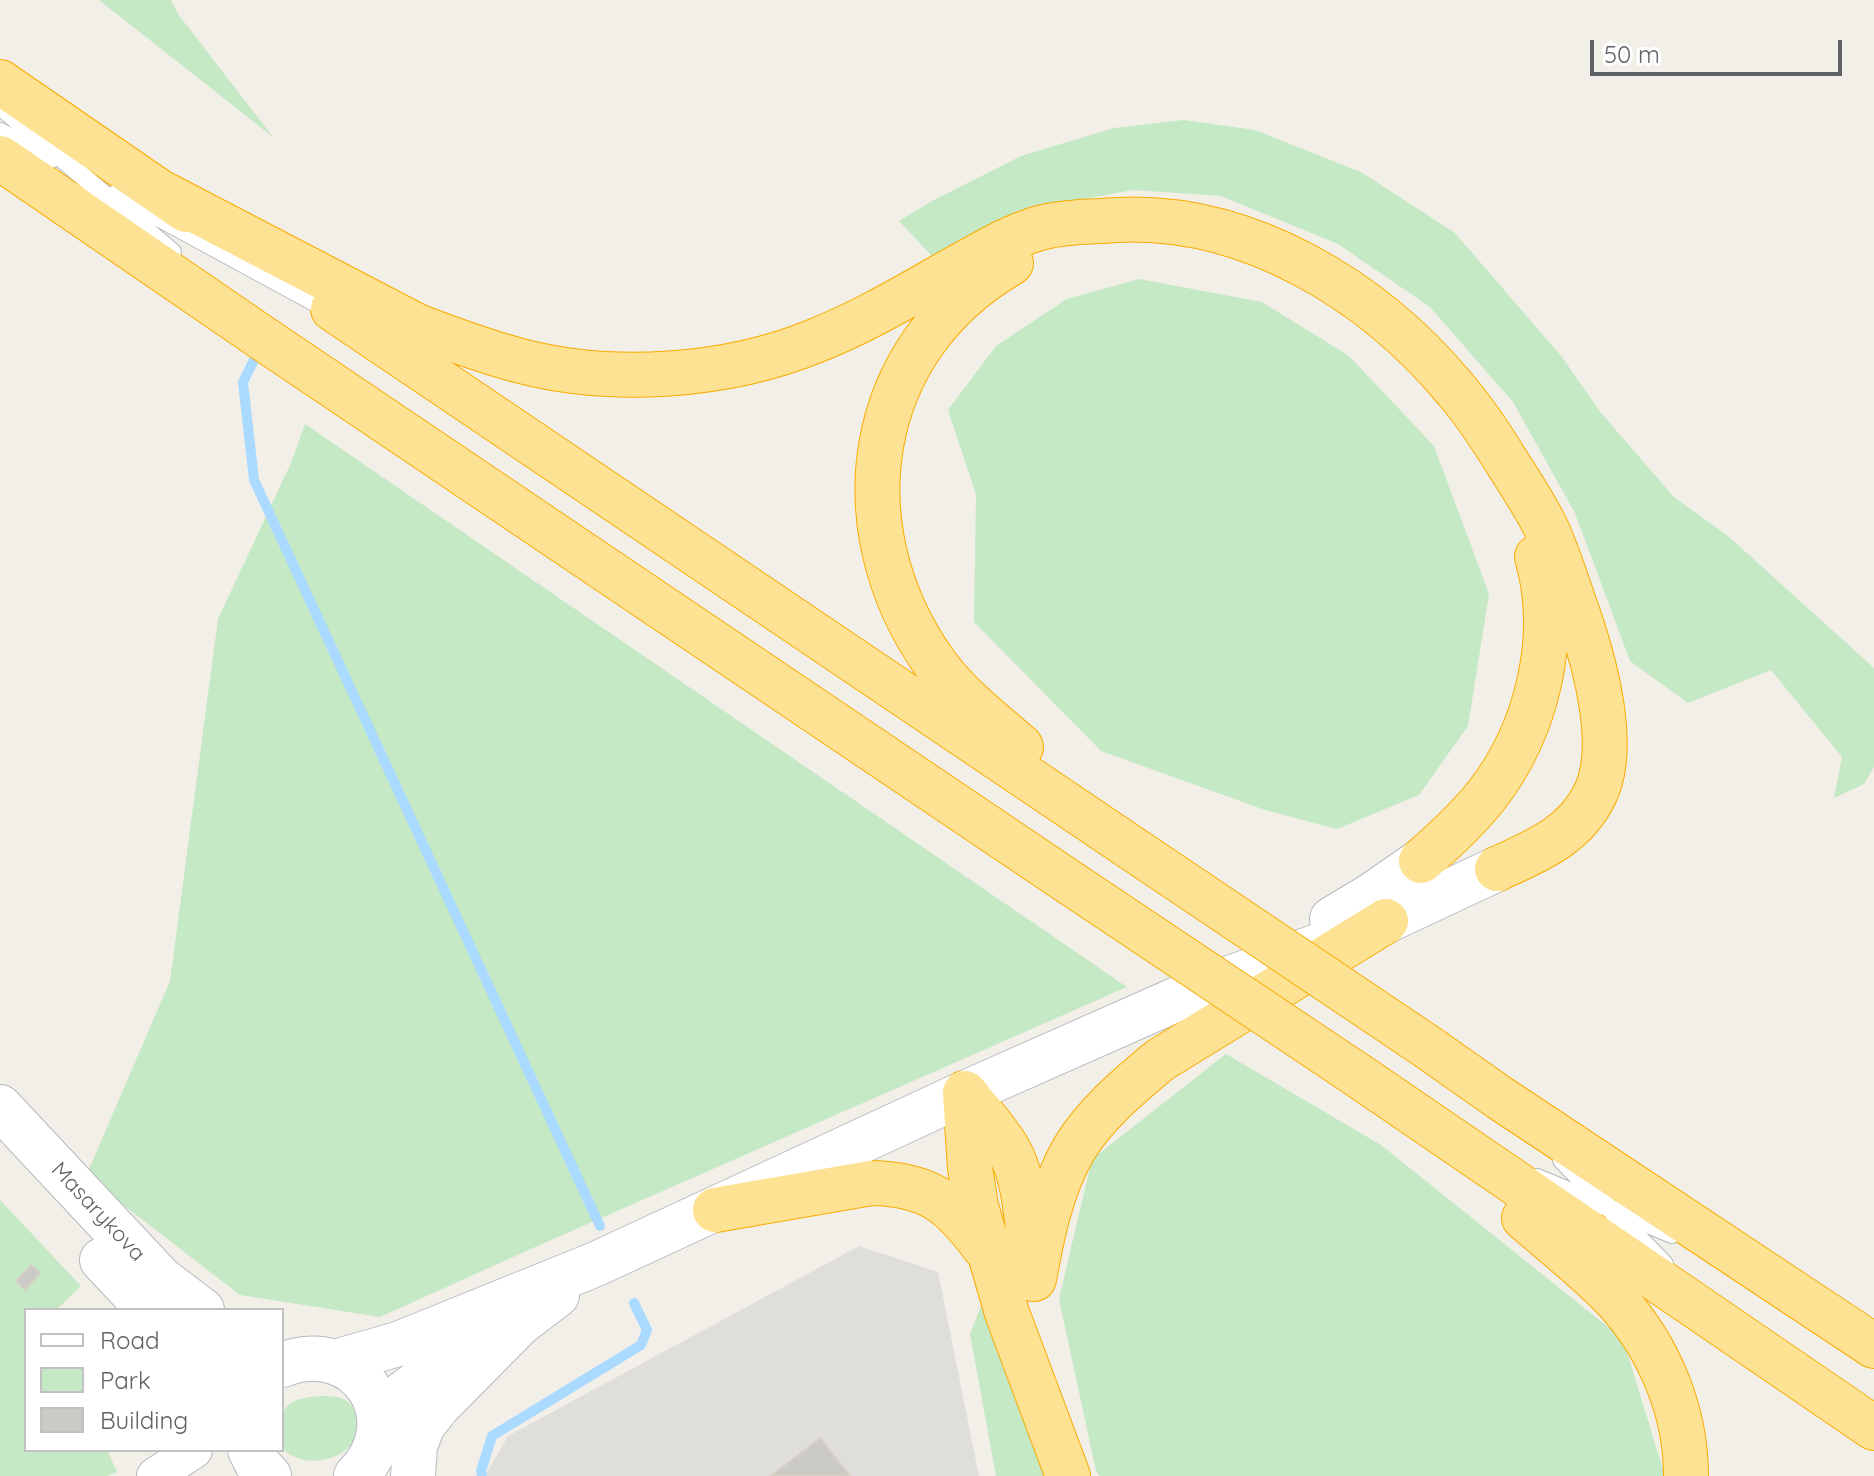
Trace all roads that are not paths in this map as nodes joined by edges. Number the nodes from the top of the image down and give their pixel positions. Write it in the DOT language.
graph roads {
  1 [pos="0,82"];
  2 [pos="0,106"];
  3 [pos="0,132"];
  4 [pos="0,158"];
  5 [pos="84,177"];
  6 [pos="162,193"];
  7 [pos="1129,220"];
  8 [pos="349,321"];
  9 [pos="314,373"];
  10 [pos="1490,435"];
  11 [pos="1130,847"];
  12 [pos="1421,861"];
  13 [pos="1497,869"];
  14 [pos="1386,921"];
  15 [pos="1200,989"];
  16 [pos="1359,1076"];
  17 [pos="965,1093"];
  18 [pos="1500,1098"];
  19 [pos="0,1107"];
  20 [pos="0,1144"];
  21 [pos="1464,1148"];
  22 [pos="1608,1206"];
  23 [pos="715,1210"];
  24 [pos="990,1256"];
  25 [pos="596,1264"];
  26 [pos="1767,1274"];
  27 [pos="1034,1279"];
  28 [pos="147,1308"];
  29 [pos="199,1308"];
  30 [pos="1720,1322"];
  31 [pos="519,1324"];
  32 [pos="1874,1346"];
  33 [pos="301,1358"];
  34 [pos="379,1413"];
  35 [pos="1050,1428"];
  36 [pos="1874,1428"];
  37 [pos="191,1452"];
  38 [pos="251,1452"];
  39 [pos="368,1470"];
  40 [pos="155,1476"];
  41 [pos="269,1476"];
  42 [pos="413,1476"];
  43 [pos="1068,1476"];
  44 [pos="1686,1476"];
  1 -- 6 [label="highway"];
  2 -- 5 [label="lane"];
  3 -- 5 [label="lane"];
  4 -- 9 [label="highway"];
  5 -- 8 [label="lane"];
  5 -- 9 [label="lane"];
  6 -- 7 [label="highway"];
  6 -- 8 [label="highway"];
  7 -- 10 [label="highway"];
  7 -- 11 [label="highway"];
  8 -- 11 [label="highway"];
  9 -- 16 [label="highway, bridge"];
  10 -- 12 [label="highway"];
  10 -- 13 [label="highway"];
  11 -- 18 [label="highway, bridge"];
  12 -- 15 [label="main road"];
  13 -- 14 [label="main road"];
  14 -- 15 [label="main road"];
  14 -- 27 [label="highway"];
  15 -- 17 [label="main road"];
  16 -- 21 [label="highway"];
  16 -- 44 [label="highway"];
  17 -- 23 [label="main road"];
  17 -- 24 [label="highway"];
  17 -- 27 [label="highway"];
  18 -- 22 [label="lane"];
  18 -- 26 [label="highway"];
  19 -- 29 [label="main road, Masarykova"];
  20 -- 28 [label="main road, Masarykova"];
  21 -- 22 [label="lane"];
  21 -- 30 [label="highway"];
  22 -- 26 [label="lane"];
  22 -- 30 [label="lane"];
  23 -- 24 [label="highway"];
  23 -- 25 [label="main road"];
  24 -- 35 [label="highway"];
  25 -- 31 [label="main road"];
  25 -- 33 [label="main road"];
  26 -- 32 [label="highway"];
  27 -- 35 [label="highway"];
  30 -- 36 [label="highway"];
  31 -- 34 [label="main road"];
  31 -- 42 [label="main road"];
  33 -- 34 [label="main road"];
  34 -- 39 [label="main road"];
  35 -- 43 [label="highway"];
  37 -- 40 [label="street"];
  38 -- 41 [label="main road"];
}
